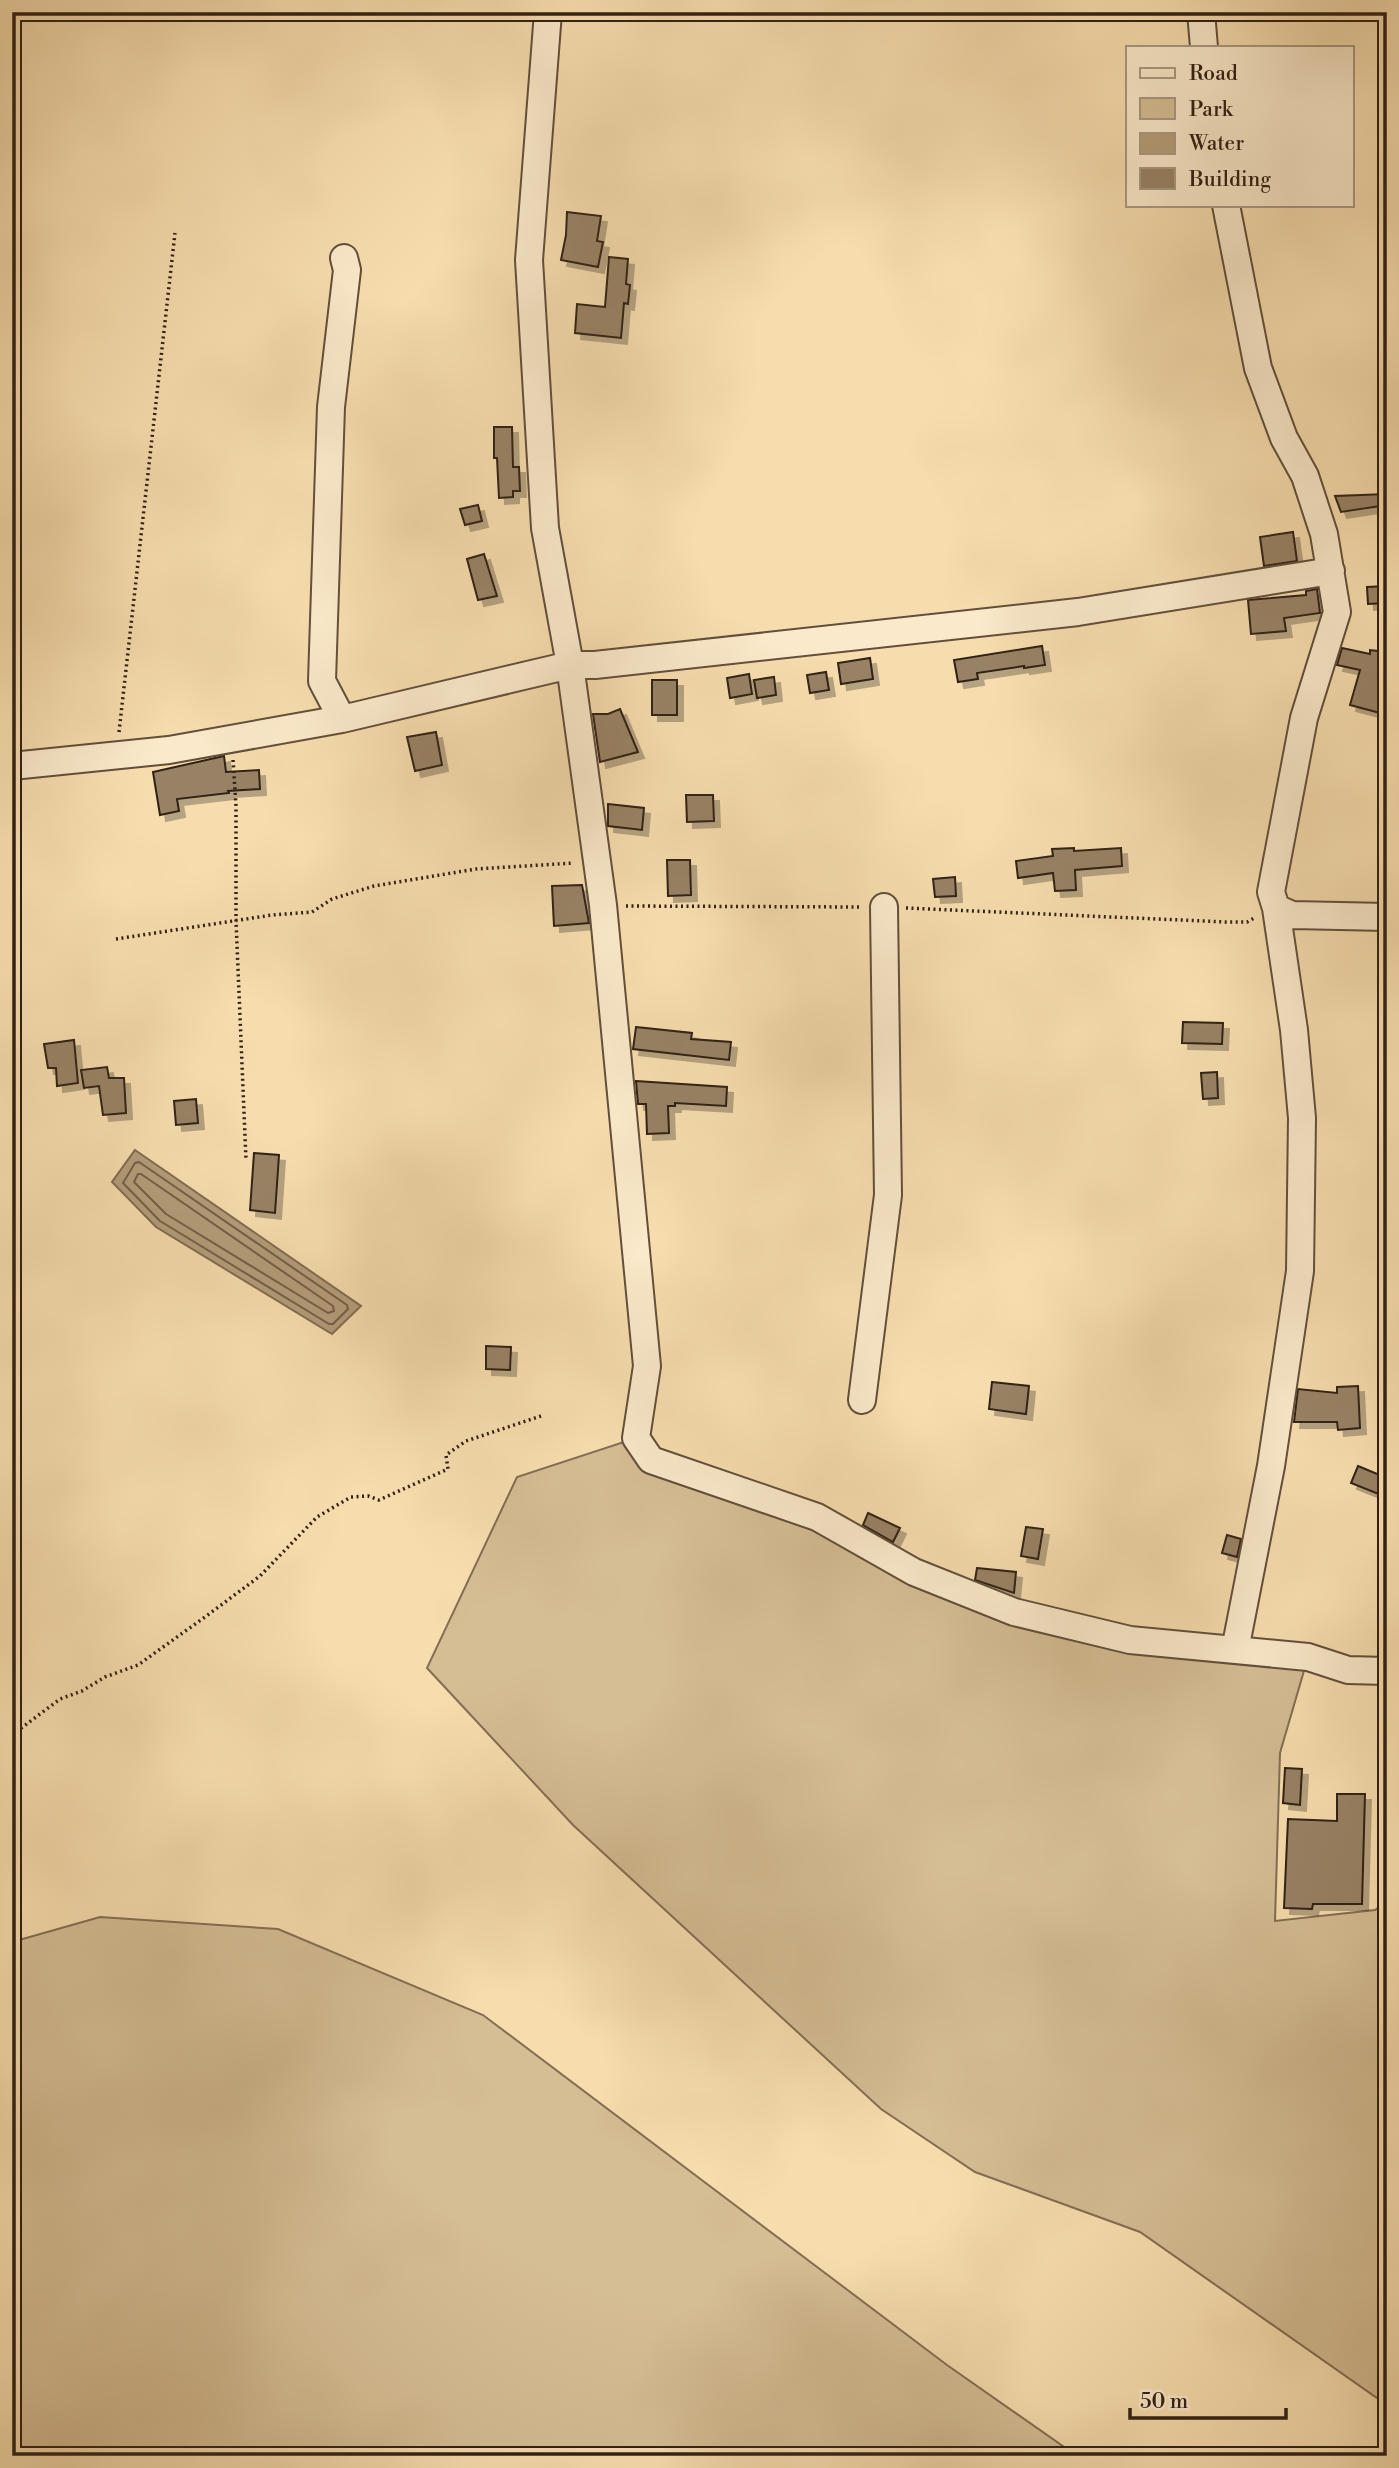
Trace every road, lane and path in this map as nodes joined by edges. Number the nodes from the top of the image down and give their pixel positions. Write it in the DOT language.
graph roads {
  1 [pos="548,12"];
  2 [pos="1201,12"];
  3 [pos="1204,46"];
  4 [pos="1226,206"];
  5 [pos="175,233"];
  6 [pos="344,258"];
  7 [pos="1331,571"];
  8 [pos="570,665"];
  9 [pos="342,719"];
  10 [pos="231,739"];
  11 [pos="118,755"];
  12 [pos="12,766"];
  13 [pos="597,862"];
  14 [pos="603,905"];
  15 [pos="884,907"];
  16 [pos="1276,908"];
  17 [pos="1387,917"];
  18 [pos="236,921"];
  19 [pos="116,939"];
  20 [pos="246,1160"];
  21 [pos="862,1400"];
  22 [pos="541,1416"];
  23 [pos="1235,1650"];
  24 [pos="1387,1671"];
  25 [pos="12,1735"];
  1 -- 8 [label="street"];
  2 -- 3 [label="street"];
  4 -- 7 [label="street"];
  5 -- 11 [label="path"];
  6 -- 9 [label="street"];
  7 -- 8 [label="street"];
  7 -- 16 [label="street"];
  8 -- 9 [label="street"];
  8 -- 13 [label="street"];
  9 -- 10 [label="street"];
  10 -- 11 [label="street"];
  10 -- 18 [label="path"];
  11 -- 12 [label="street"];
  13 -- 14 [label="street"];
  13 -- 18 [label="path"];
  14 -- 15 [label="path"];
  14 -- 23 [label="street"];
  15 -- 16 [label="path"];
  15 -- 21 [label="street"];
  16 -- 17 [label="street"];
  16 -- 23 [label="street"];
  18 -- 19 [label="path"];
  18 -- 20 [label="path"];
  22 -- 25 [label="path"];
  23 -- 24 [label="street"];
}
